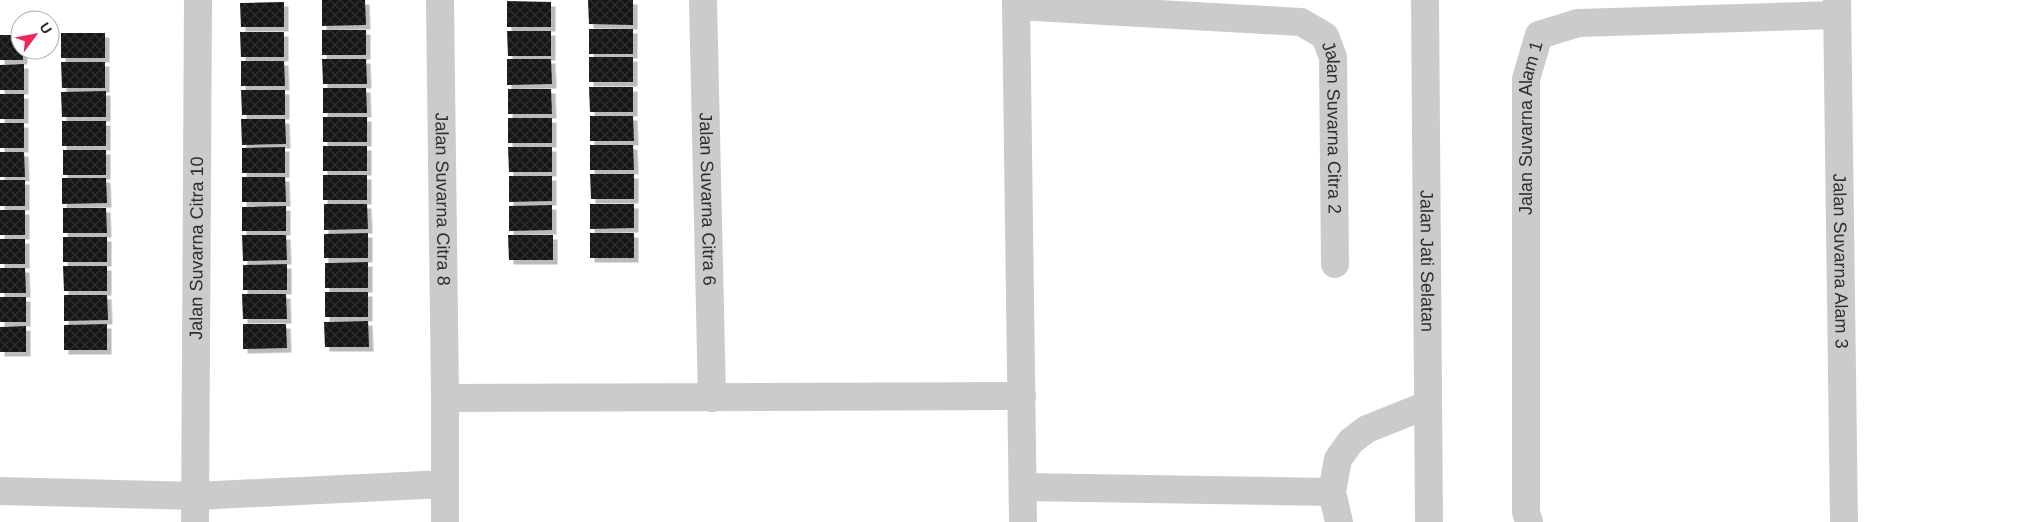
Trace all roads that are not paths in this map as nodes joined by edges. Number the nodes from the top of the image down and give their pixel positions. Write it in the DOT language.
graph roads {
  1 [pos="198,0"];
  2 [pos="440,0"];
  3 [pos="703,0"];
  4 [pos="1425,0"];
  5 [pos="1016,3"];
  6 [pos="1837,7"];
  7 [pos="1335,264"];
  8 [pos="1022,396"];
  9 [pos="445,398"];
  10 [pos="712,398"];
  11 [pos="1428,405"];
  12 [pos="445,484"];
  13 [pos="1023,487"];
  14 [pos="0,491"];
  15 [pos="1332,492"];
  16 [pos="195,509"];
  17 [pos="445,522"];
  18 [pos="1023,522"];
  19 [pos="1339,522"];
  20 [pos="1429,522"];
  21 [pos="1529,522"];
  22 [pos="1844,522"];
  1 -- 16 [label="street, Jalan Suvarna Citra 10"];
  2 -- 9 [label="street, Jalan Suvarna Citra 8"];
  3 -- 10 [label="street, Jalan Suvarna Citra 6"];
  4 -- 11 [label="street, Jalan Jati Selatan"];
  5 -- 7 [label="street, Jalan Suvarna Citra 2"];
  5 -- 8 [label="street, Jalan Suvarna Citra 2"];
  6 -- 21 [label="street, Jalan Suvarna Alam 1"];
  6 -- 22 [label="street, Jalan Suvarna Alam 3"];
  8 -- 10 [label="street"];
  8 -- 13 [label="street, Jalan Suvarna Citra 2"];
  9 -- 10 [label="street"];
  9 -- 12 [label="street, Jalan Suvarna Citra 8"];
  11 -- 15 [label="street"];
  11 -- 20 [label="street, Jalan Jati Selatan"];
  12 -- 16 [label="street"];
  12 -- 17 [label="street, Jalan Suvarna Citra 8"];
  13 -- 15 [label="street"];
  13 -- 18 [label="street, Jalan Suvarna Citra 2"];
  14 -- 16 [label="street"];
  15 -- 19 [label="street"];
}
